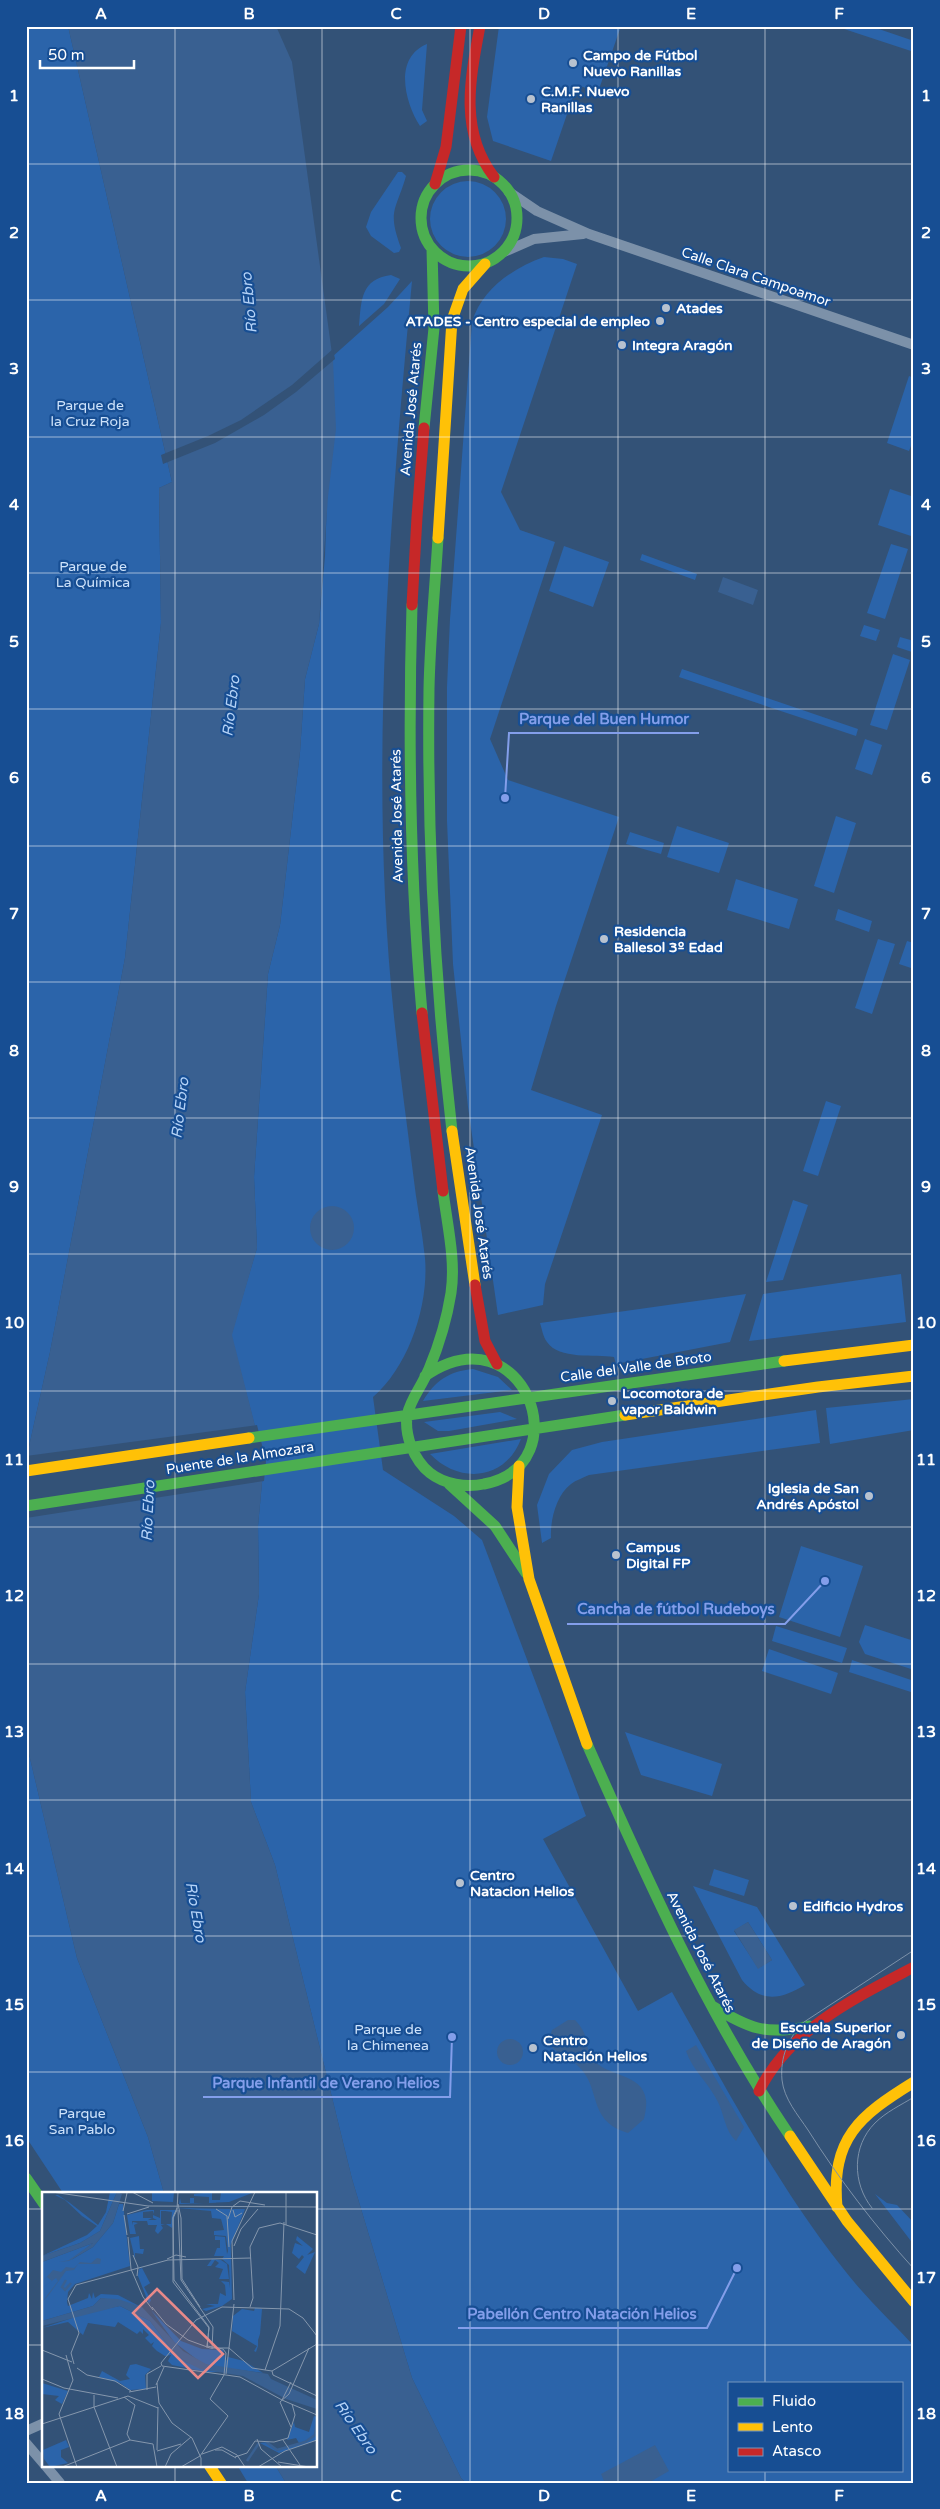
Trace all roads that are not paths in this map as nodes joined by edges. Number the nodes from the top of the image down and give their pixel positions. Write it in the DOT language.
graph roads {
  1 [pos="461,26"];
  2 [pos="480,26"];
  3 [pos="494,177"];
  4 [pos="435,184"];
  5 [pos="509,192"];
  6 [pos="588,234"];
  7 [pos="432,249"];
  8 [pos="504,252"];
  9 [pos="485,264"];
  10 [pos="914,345"];
  11 [pos="914,1345"];
  12 [pos="497,1364"];
  13 [pos="425,1376"];
  14 [pos="914,1376"];
  15 [pos="530,1397"];
  16 [pos="406,1414"];
  17 [pos="363,1420"];
  18 [pos="535,1428"];
  19 [pos="411,1447"];
  20 [pos="519,1466"];
  21 [pos="26,1472"];
  22 [pos="449,1484"];
  23 [pos="26,1506"];
  24 [pos="529,1579"];
  25 [pos="914,1967"];
  26 [pos="710,2005"];
  27 [pos="816,2024"];
  28 [pos="914,2082"];
  29 [pos="759,2091"];
  30 [pos="26,2178"];
  31 [pos="42,2201"];
  32 [pos="838,2208"];
  33 [pos="914,2302"];
  34 [pos="42,2424"];
  35 [pos="26,2431"];
  36 [pos="26,2443"];
  37 [pos="42,2462"];
  38 [pos="46,2466"];
  39 [pos="210,2466"];
  40 [pos="60,2483"];
  41 [pos="221,2483"];
  1 -- 4 [label="main road"];
  2 -- 3 [label="main road"];
  3 -- 4 [label="main road"];
  3 -- 5 [label="main road"];
  4 -- 7 [label="main road"];
  5 -- 6 [label="street, Calle Clara Campoamor"];
  5 -- 8 [label="main road"];
  6 -- 8 [label="street, Calle Clara Campoamor"];
  6 -- 10 [label="street, Calle Clara Campoamor"];
  7 -- 9 [label="main road"];
  7 -- 13 [label="main road, Avenida José Atarés"];
  8 -- 9 [label="main road"];
  9 -- 12 [label="main road, Avenida José Atarés"];
  11 -- 15 [label="main road, Calle del Valle de Broto"];
  12 -- 13 [label="main road, Avenida José Atarés"];
  12 -- 15 [label="main road, Avenida José Atarés"];
  13 -- 16 [label="main road, Avenida José Atarés"];
  14 -- 18 [label="main road"];
  15 -- 16 [label="main road, Calle del Valle de Broto"];
  15 -- 18 [label="main road, Avenida José Atarés"];
  16 -- 17 [label="main road, Calle del Valle de Broto"];
  16 -- 19 [label="main road, Avenida José Atarés"];
  17 -- 21 [label="main road, Puente de la Almozara"];
  18 -- 19 [label="main road"];
  18 -- 20 [label="main road, Avenida José Atarés"];
  19 -- 22 [label="main road, Avenida José Atarés"];
  19 -- 23 [label="main road, Puente de la Almozara"];
  20 -- 22 [label="main road, Avenida José Atarés"];
  20 -- 24 [label="main road, Avenida José Atarés"];
  22 -- 24 [label="main road, Avenida José Atarés"];
  24 -- 26 [label="main road, Avenida José Atarés"];
  25 -- 27 [label="main road"];
  26 -- 27 [label="main road"];
  26 -- 29 [label="main road, Avenida José Atarés"];
  27 -- 29 [label="main road"];
  28 -- 32 [label="main road"];
  29 -- 32 [label="main road, Avenida José Atarés"];
  30 -- 31 [label="main road"];
  32 -- 33 [label="main road, Avenida José Atarés"];
  34 -- 35 [label="street"];
  36 -- 37 [label="street"];
  38 -- 40 [label="street"];
  39 -- 41 [label="main road"];
}
